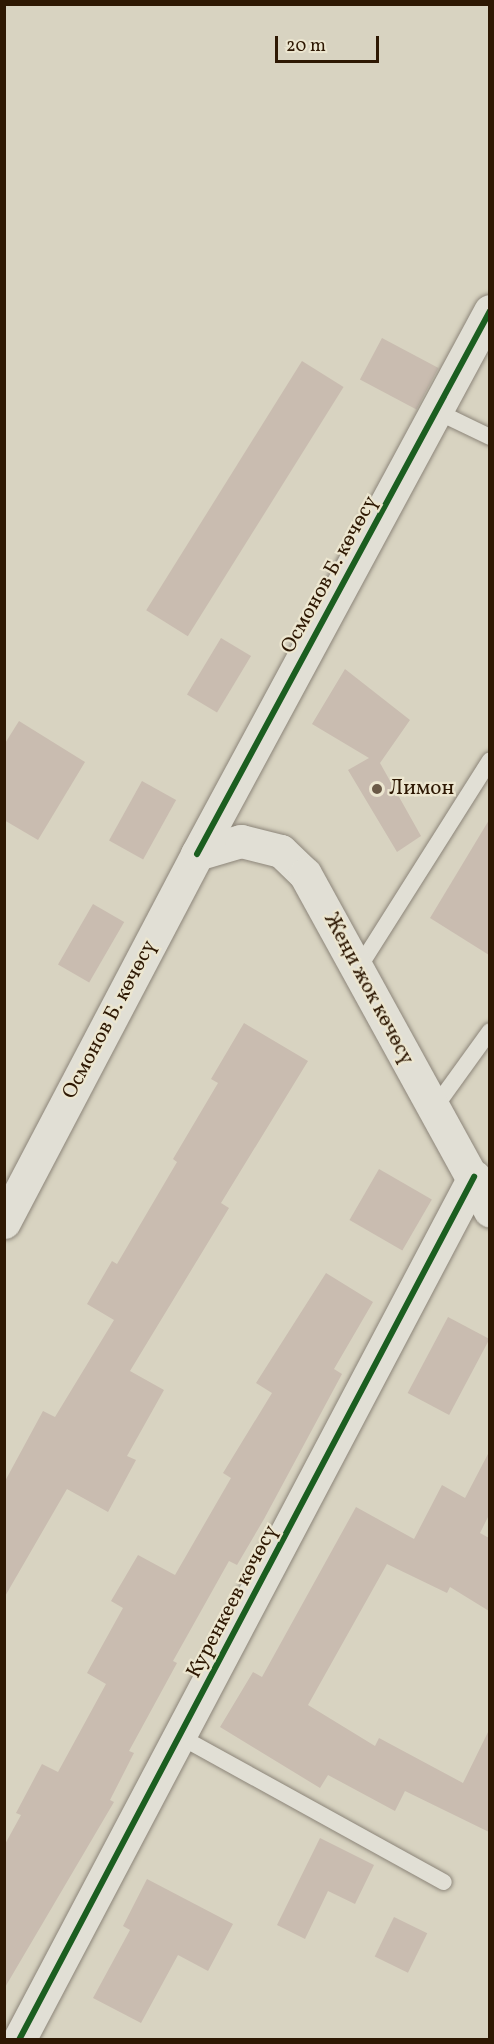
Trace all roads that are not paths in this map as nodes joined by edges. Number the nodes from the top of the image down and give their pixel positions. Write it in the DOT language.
graph roads {
  1 [pos="489,311"];
  2 [pos="438,412"];
  3 [pos="489,437"];
  4 [pos="489,760"];
  5 [pos="197,854"];
  6 [pos="358,969"];
  7 [pos="489,1031"];
  8 [pos="433,1110"];
  9 [pos="474,1178"];
  10 [pos="489,1210"];
  11 [pos="4,1222"];
  12 [pos="181,1737"];
  13 [pos="444,1882"];
  14 [pos="19,2040"];
  1 -- 2 [label="street, Осмонов Б. көчөсү"];
  2 -- 3 [label="lane"];
  2 -- 5 [label="street, Осмонов Б. көчөсү"];
  4 -- 6 [label="lane"];
  5 -- 6 [label="street, Жеңи жок көчөсү"];
  5 -- 11 [label="street, Осмонов Б. көчөсү"];
  6 -- 8 [label="street, Жеңи жок көчөсү"];
  7 -- 8 [label="lane"];
  8 -- 9 [label="street, Жеңи жок көчөсү"];
  9 -- 10 [label="street, Жеңи жок көчөсү"];
  9 -- 12 [label="street, Куренкеев көчөсү"];
  12 -- 13 [label="lane"];
  12 -- 14 [label="street, Куренкеев көчөсү"];
}
